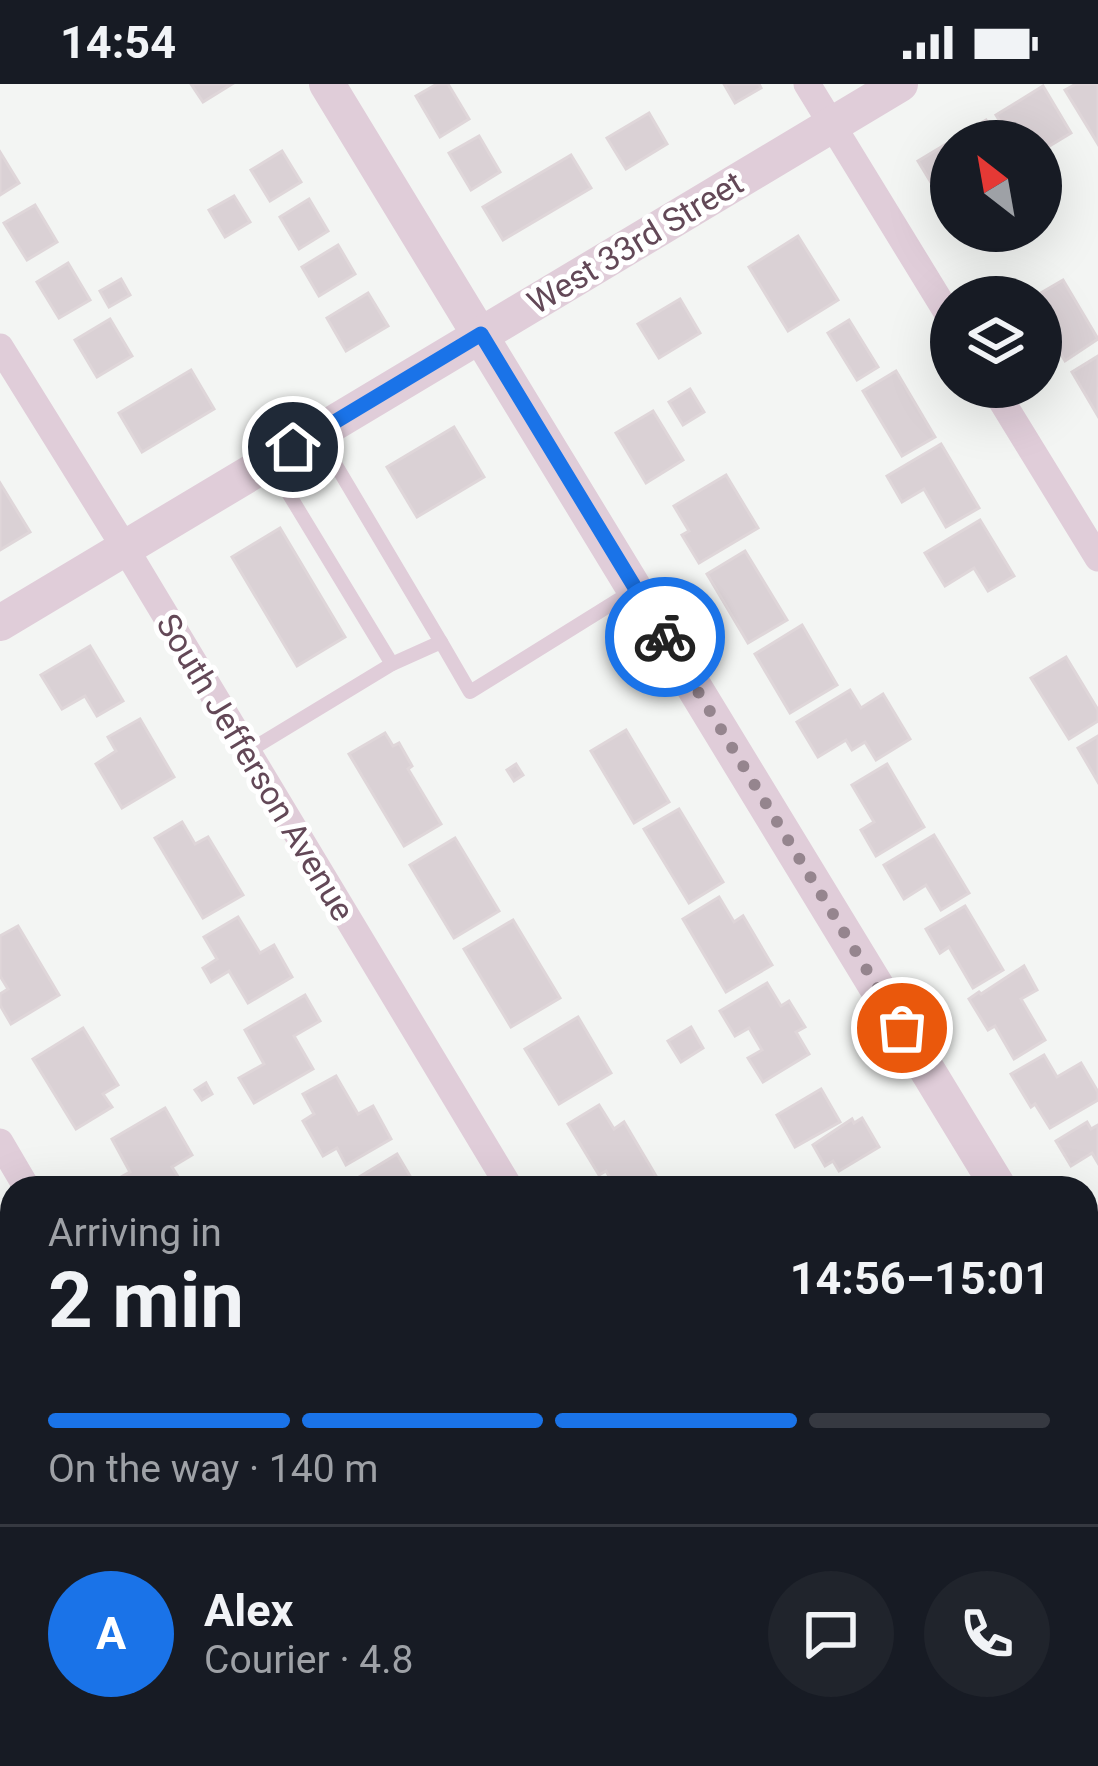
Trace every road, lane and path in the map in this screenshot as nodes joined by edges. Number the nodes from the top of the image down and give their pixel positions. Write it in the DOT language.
graph roads {
  1 [pos="327,84"];
  2 [pos="807,84"];
  3 [pos="900,84"];
  4 [pos="832,124"];
  5 [pos="930,285"];
  6 [pos="481,334"];
  7 [pos="0,346"];
  8 [pos="1006,408"];
  9 [pos="316,433"];
  10 [pos="269,462"];
  11 [pos="125,548"];
  12 [pos="1098,558"];
  13 [pos="636,590"];
  14 [pos="0,623"];
  15 [pos="441,643"];
  16 [pos="392,664"];
  17 [pos="248,752"];
  18 [pos="0,1142"];
  19 [pos="20,1176"];
  20 [pos="504,1176"];
  21 [pos="992,1176"];
  1 -- 6 [label="street"];
  2 -- 4 [label="street"];
  3 -- 4 [label="street, West 33rd Street"];
  4 -- 5 [label="street"];
  4 -- 6 [label="street, West 33rd Street"];
  6 -- 9 [label="street, West 33rd Street"];
  6 -- 13 [label="street"];
  7 -- 11 [label="street, South Jefferson Avenue"];
  8 -- 12 [label="street"];
  9 -- 10 [label="street, West 33rd Street"];
  9 -- 15 [label="lane"];
  10 -- 11 [label="street, West 33rd Street"];
  10 -- 16 [label="lane"];
  11 -- 14 [label="street, West 33rd Street"];
  11 -- 17 [label="street, South Jefferson Avenue"];
  13 -- 15 [label="lane"];
  13 -- 21 [label="street"];
  15 -- 16 [label="lane"];
  16 -- 17 [label="lane"];
  17 -- 20 [label="street, South Jefferson Avenue"];
  18 -- 19 [label="street"];
}
